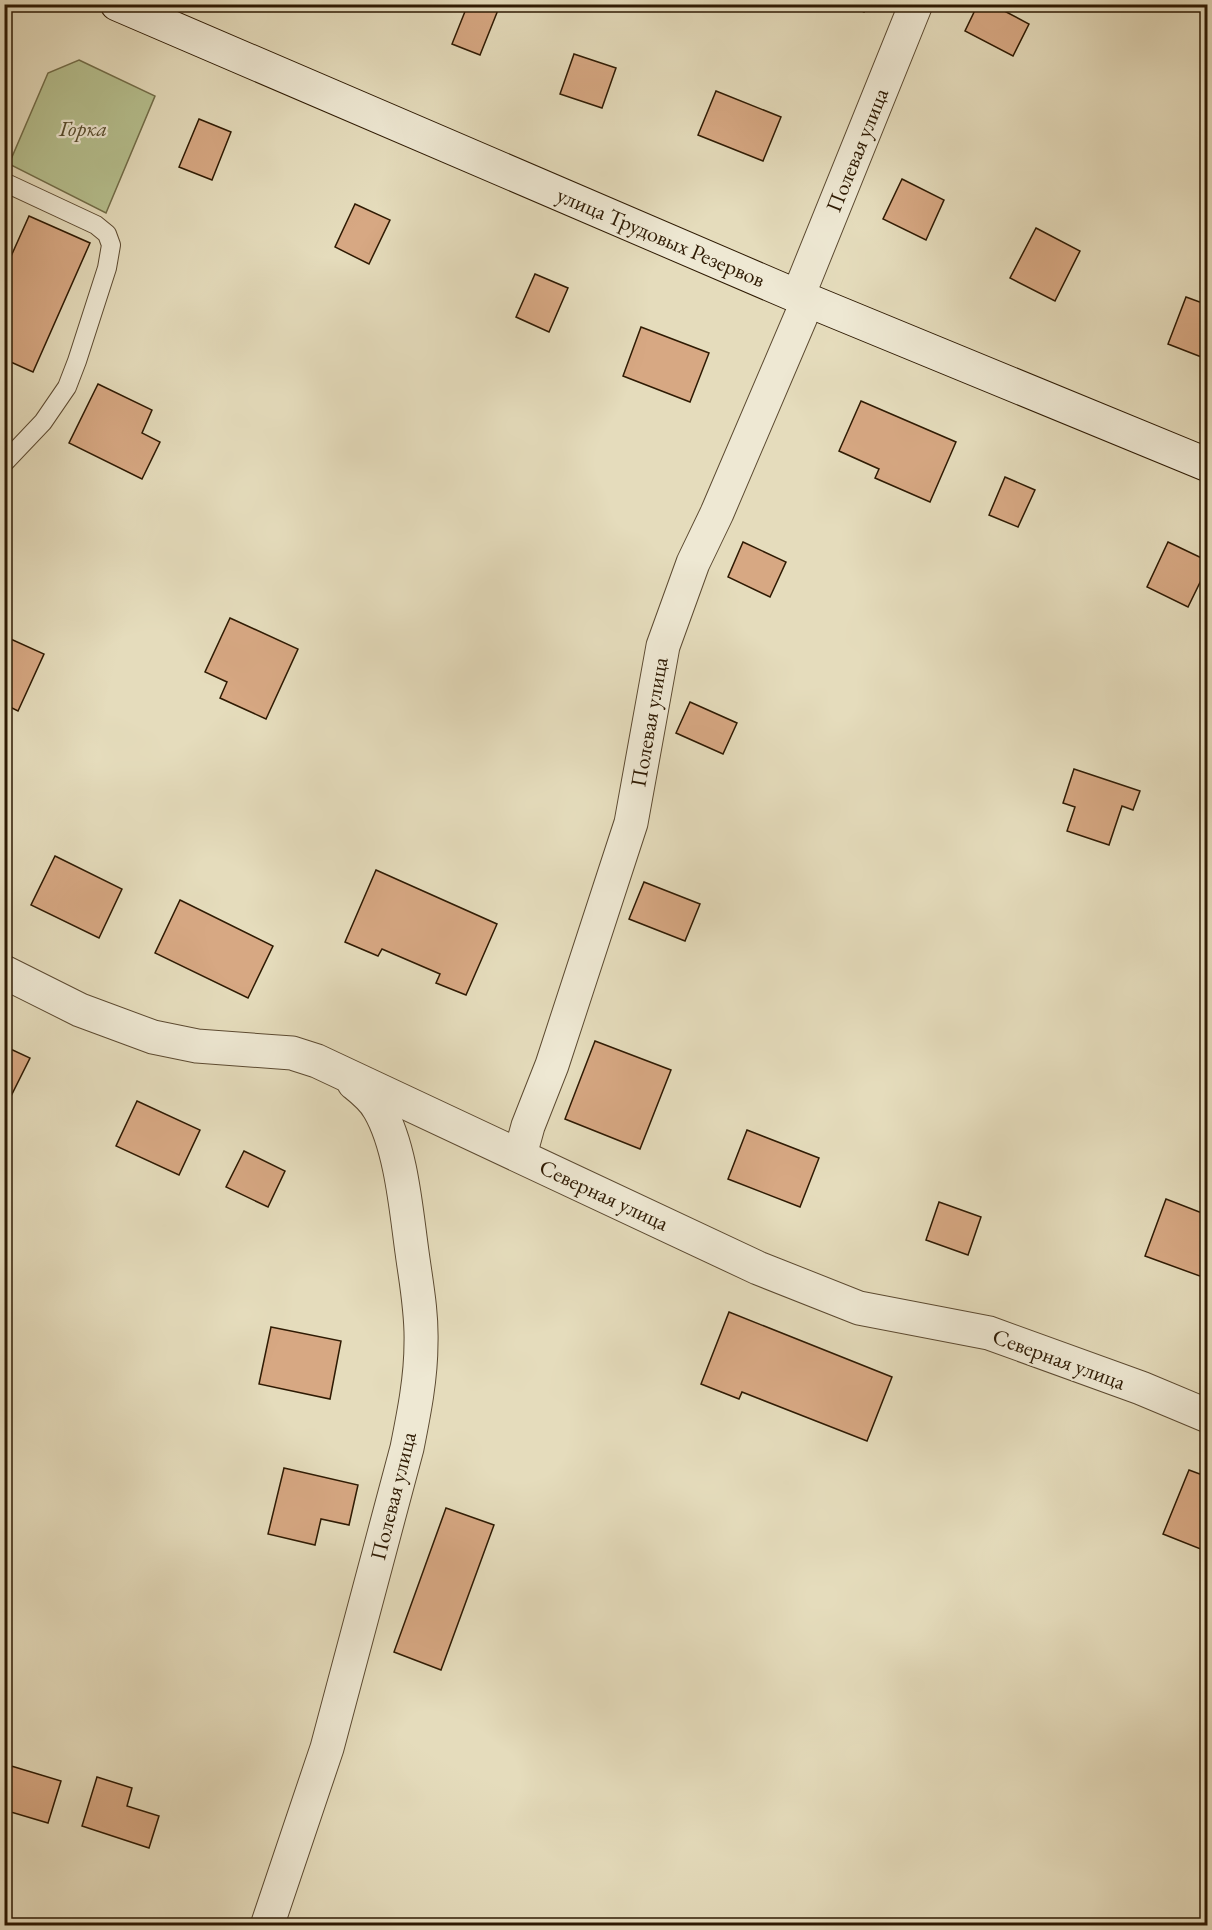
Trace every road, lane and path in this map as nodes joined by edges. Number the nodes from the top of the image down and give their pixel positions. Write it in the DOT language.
graph roads {
  1 [pos="117,4"];
  2 [pos="916,4"];
  3 [pos="4,182"];
  4 [pos="803,298"];
  5 [pos="4,462"];
  6 [pos="1208,465"];
  7 [pos="4,972"];
  8 [pos="341,1072"];
  9 [pos="519,1155"];
  10 [pos="1208,1416"];
  11 [pos="267,1926"];
  1 -- 4 [label="street, улица Трудовых Резервов"];
  2 -- 4 [label="street, Полевая улица"];
  3 -- 5 [label="lane"];
  4 -- 6 [label="street, улица Трудовых Резервов"];
  4 -- 9 [label="street, Полевая улица"];
  7 -- 8 [label="street, Северная улица"];
  8 -- 9 [label="street, Северная улица"];
  8 -- 11 [label="street, Полевая улица"];
  9 -- 10 [label="street, Северная улица"];
}
